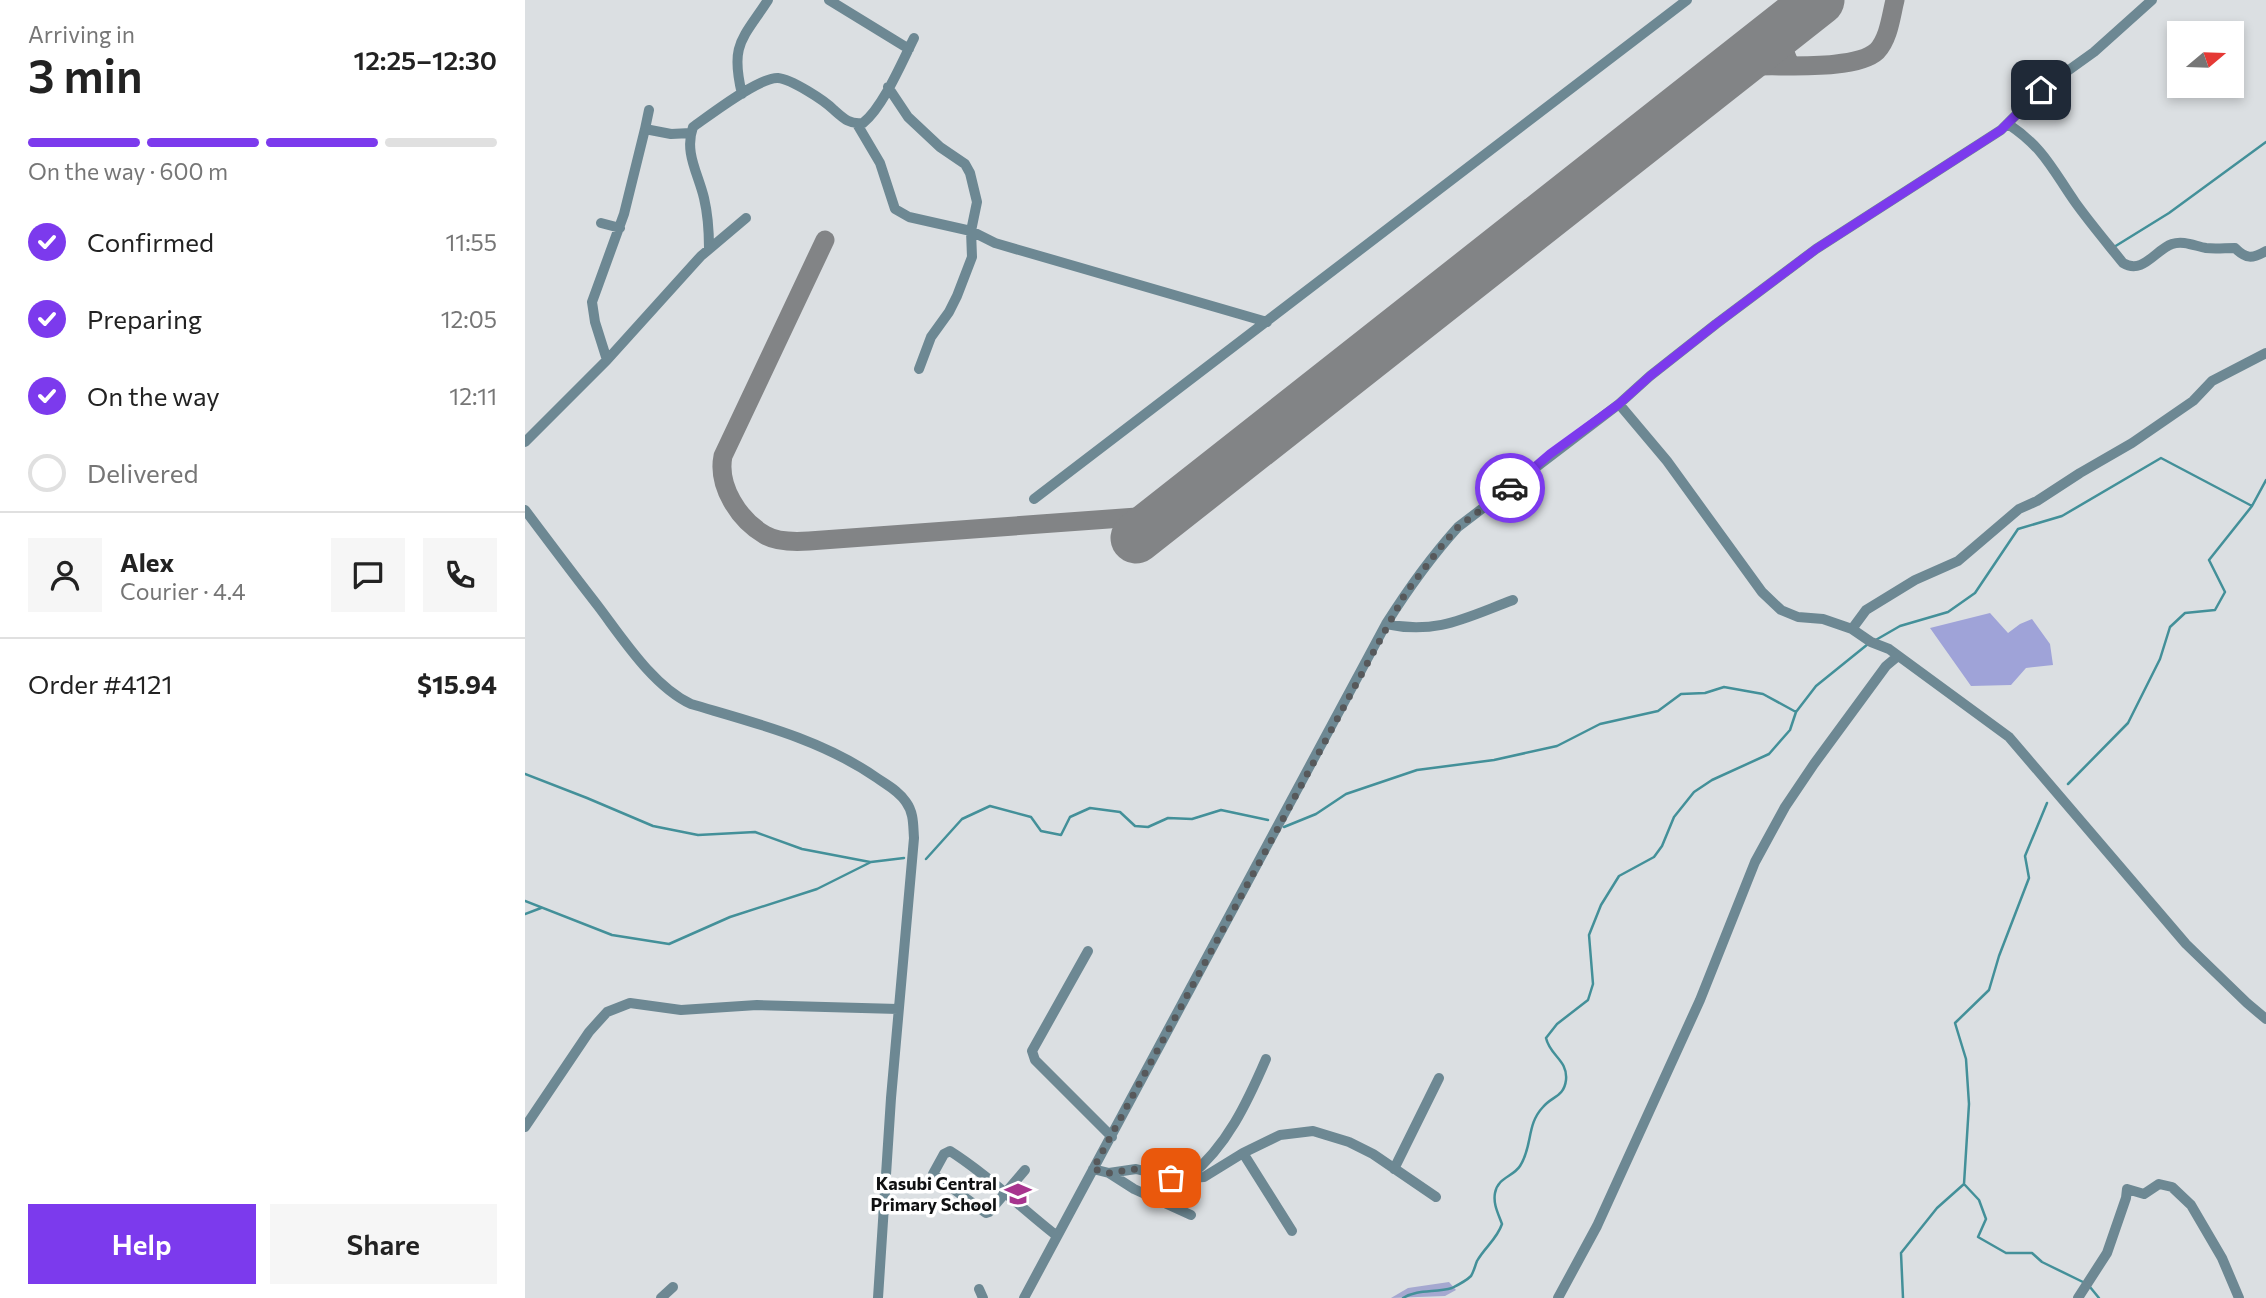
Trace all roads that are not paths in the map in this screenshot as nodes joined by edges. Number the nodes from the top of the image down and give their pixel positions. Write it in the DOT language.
graph roads {
  1 [pos="768,0"];
  2 [pos="829,0"];
  3 [pos="1687,0"];
  4 [pos="2152,0"];
  5 [pos="888,87"];
  6 [pos="742,94"];
  7 [pos="649,110"];
  8 [pos="857,124"];
  9 [pos="2008,124"];
  10 [pos="645,130"];
  11 [pos="691,133"];
  12 [pos="746,218"];
  13 [pos="601,223"];
  14 [pos="620,228"];
  15 [pos="971,231"];
  16 [pos="709,248"];
  17 [pos="2266,251"];
  18 [pos="1267,322"];
  19 [pos="2266,353"];
  20 [pos="607,360"];
  21 [pos="919,369"];
  22 [pos="1619,404"];
  23 [pos="525,442"];
  24 [pos="1034,499"];
  25 [pos="525,510"];
  26 [pos="1513,600"];
  27 [pos="1387,624"];
  28 [pos="1852,629"];
  29 [pos="1898,656"];
  30 [pos="1088,951"];
  31 [pos="898,1009"];
  32 [pos="2266,1019"];
  33 [pos="1266,1059"];
  34 [pos="1439,1079"];
  35 [pos="525,1127"];
  36 [pos="1112,1137"];
  37 [pos="1243,1153"];
  38 [pos="1093,1169"];
  39 [pos="1394,1169"];
  40 [pos="1025,1170"];
  41 [pos="1109,1173"];
  42 [pos="1188,1178"];
  43 [pos="1004,1194"];
  44 [pos="1436,1197"];
  45 [pos="1191,1215"];
  46 [pos="1292,1231"];
  47 [pos="1057,1236"];
  48 [pos="673,1287"];
  49 [pos="661,1298"];
  50 [pos="878,1298"];
  51 [pos="1024,1298"];
  52 [pos="1558,1298"];
  53 [pos="2078,1298"];
  54 [pos="2239,1298"];
  1 -- 6 [label="street"];
  2 -- 5 [label="street"];
  3 -- 18 [label="street"];
  4 -- 9 [label="street"];
  5 -- 8 [label="street"];
  5 -- 15 [label="street"];
  6 -- 8 [label="street"];
  6 -- 11 [label="street"];
  7 -- 10 [label="street"];
  8 -- 15 [label="street"];
  9 -- 17 [label="street"];
  9 -- 22 [label="street"];
  10 -- 11 [label="street"];
  10 -- 14 [label="street"];
  11 -- 16 [label="street"];
  12 -- 16 [label="street"];
  13 -- 14 [label="street"];
  14 -- 20 [label="street"];
  15 -- 18 [label="street"];
  15 -- 21 [label="street"];
  16 -- 20 [label="street"];
  18 -- 24 [label="street"];
  19 -- 28 [label="street"];
  20 -- 23 [label="street"];
  22 -- 27 [label="street"];
  22 -- 28 [label="street"];
  25 -- 31 [label="street"];
  26 -- 27 [label="street"];
  27 -- 36 [label="street"];
  28 -- 29 [label="street"];
  29 -- 32 [label="street"];
  29 -- 52 [label="street"];
  30 -- 36 [label="street"];
  31 -- 35 [label="street"];
  31 -- 50 [label="street"];
  33 -- 42 [label="street"];
  34 -- 39 [label="street"];
  36 -- 38 [label="street"];
  37 -- 39 [label="street"];
  37 -- 42 [label="street"];
  37 -- 46 [label="street"];
  38 -- 41 [label="street"];
  38 -- 47 [label="street"];
  39 -- 44 [label="street"];
  40 -- 43 [label="street"];
  41 -- 42 [label="street"];
  41 -- 45 [label="street"];
  43 -- 43 [label="street"];
  43 -- 47 [label="street"];
  47 -- 51 [label="street"];
  48 -- 49 [label="street"];
  53 -- 54 [label="street"];
}
